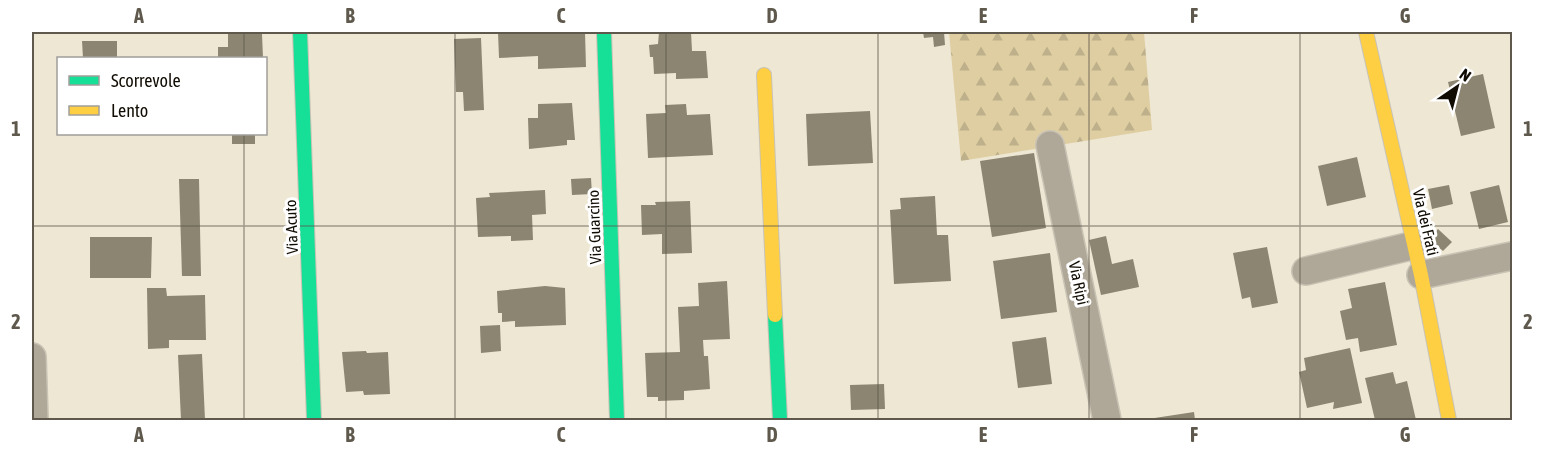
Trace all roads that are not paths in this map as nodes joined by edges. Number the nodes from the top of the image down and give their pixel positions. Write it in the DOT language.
graph roads {
  1 [pos="300,32"];
  2 [pos="604,32"];
  3 [pos="1366,32"];
  4 [pos="764,75"];
  5 [pos="1050,145"];
  6 [pos="1414,245"];
  7 [pos="1512,256"];
  8 [pos="1306,271"];
  9 [pos="1421,275"];
  10 [pos="32,357"];
  11 [pos="34,420"];
  12 [pos="314,420"];
  13 [pos="617,420"];
  14 [pos="780,420"];
  15 [pos="1107,420"];
  16 [pos="1449,420"];
  1 -- 12 [label="street, Via Acuto"];
  2 -- 13 [label="street, Via Guarcino"];
  3 -- 6 [label="street, Via dei Frati"];
  4 -- 14 [label="street"];
  5 -- 15 [label="street, Via Ripi"];
  6 -- 8 [label="street"];
  6 -- 9 [label="street, Via dei Frati"];
  7 -- 9 [label="street"];
  9 -- 16 [label="street, Via dei Frati"];
  10 -- 11 [label="street"];
}
